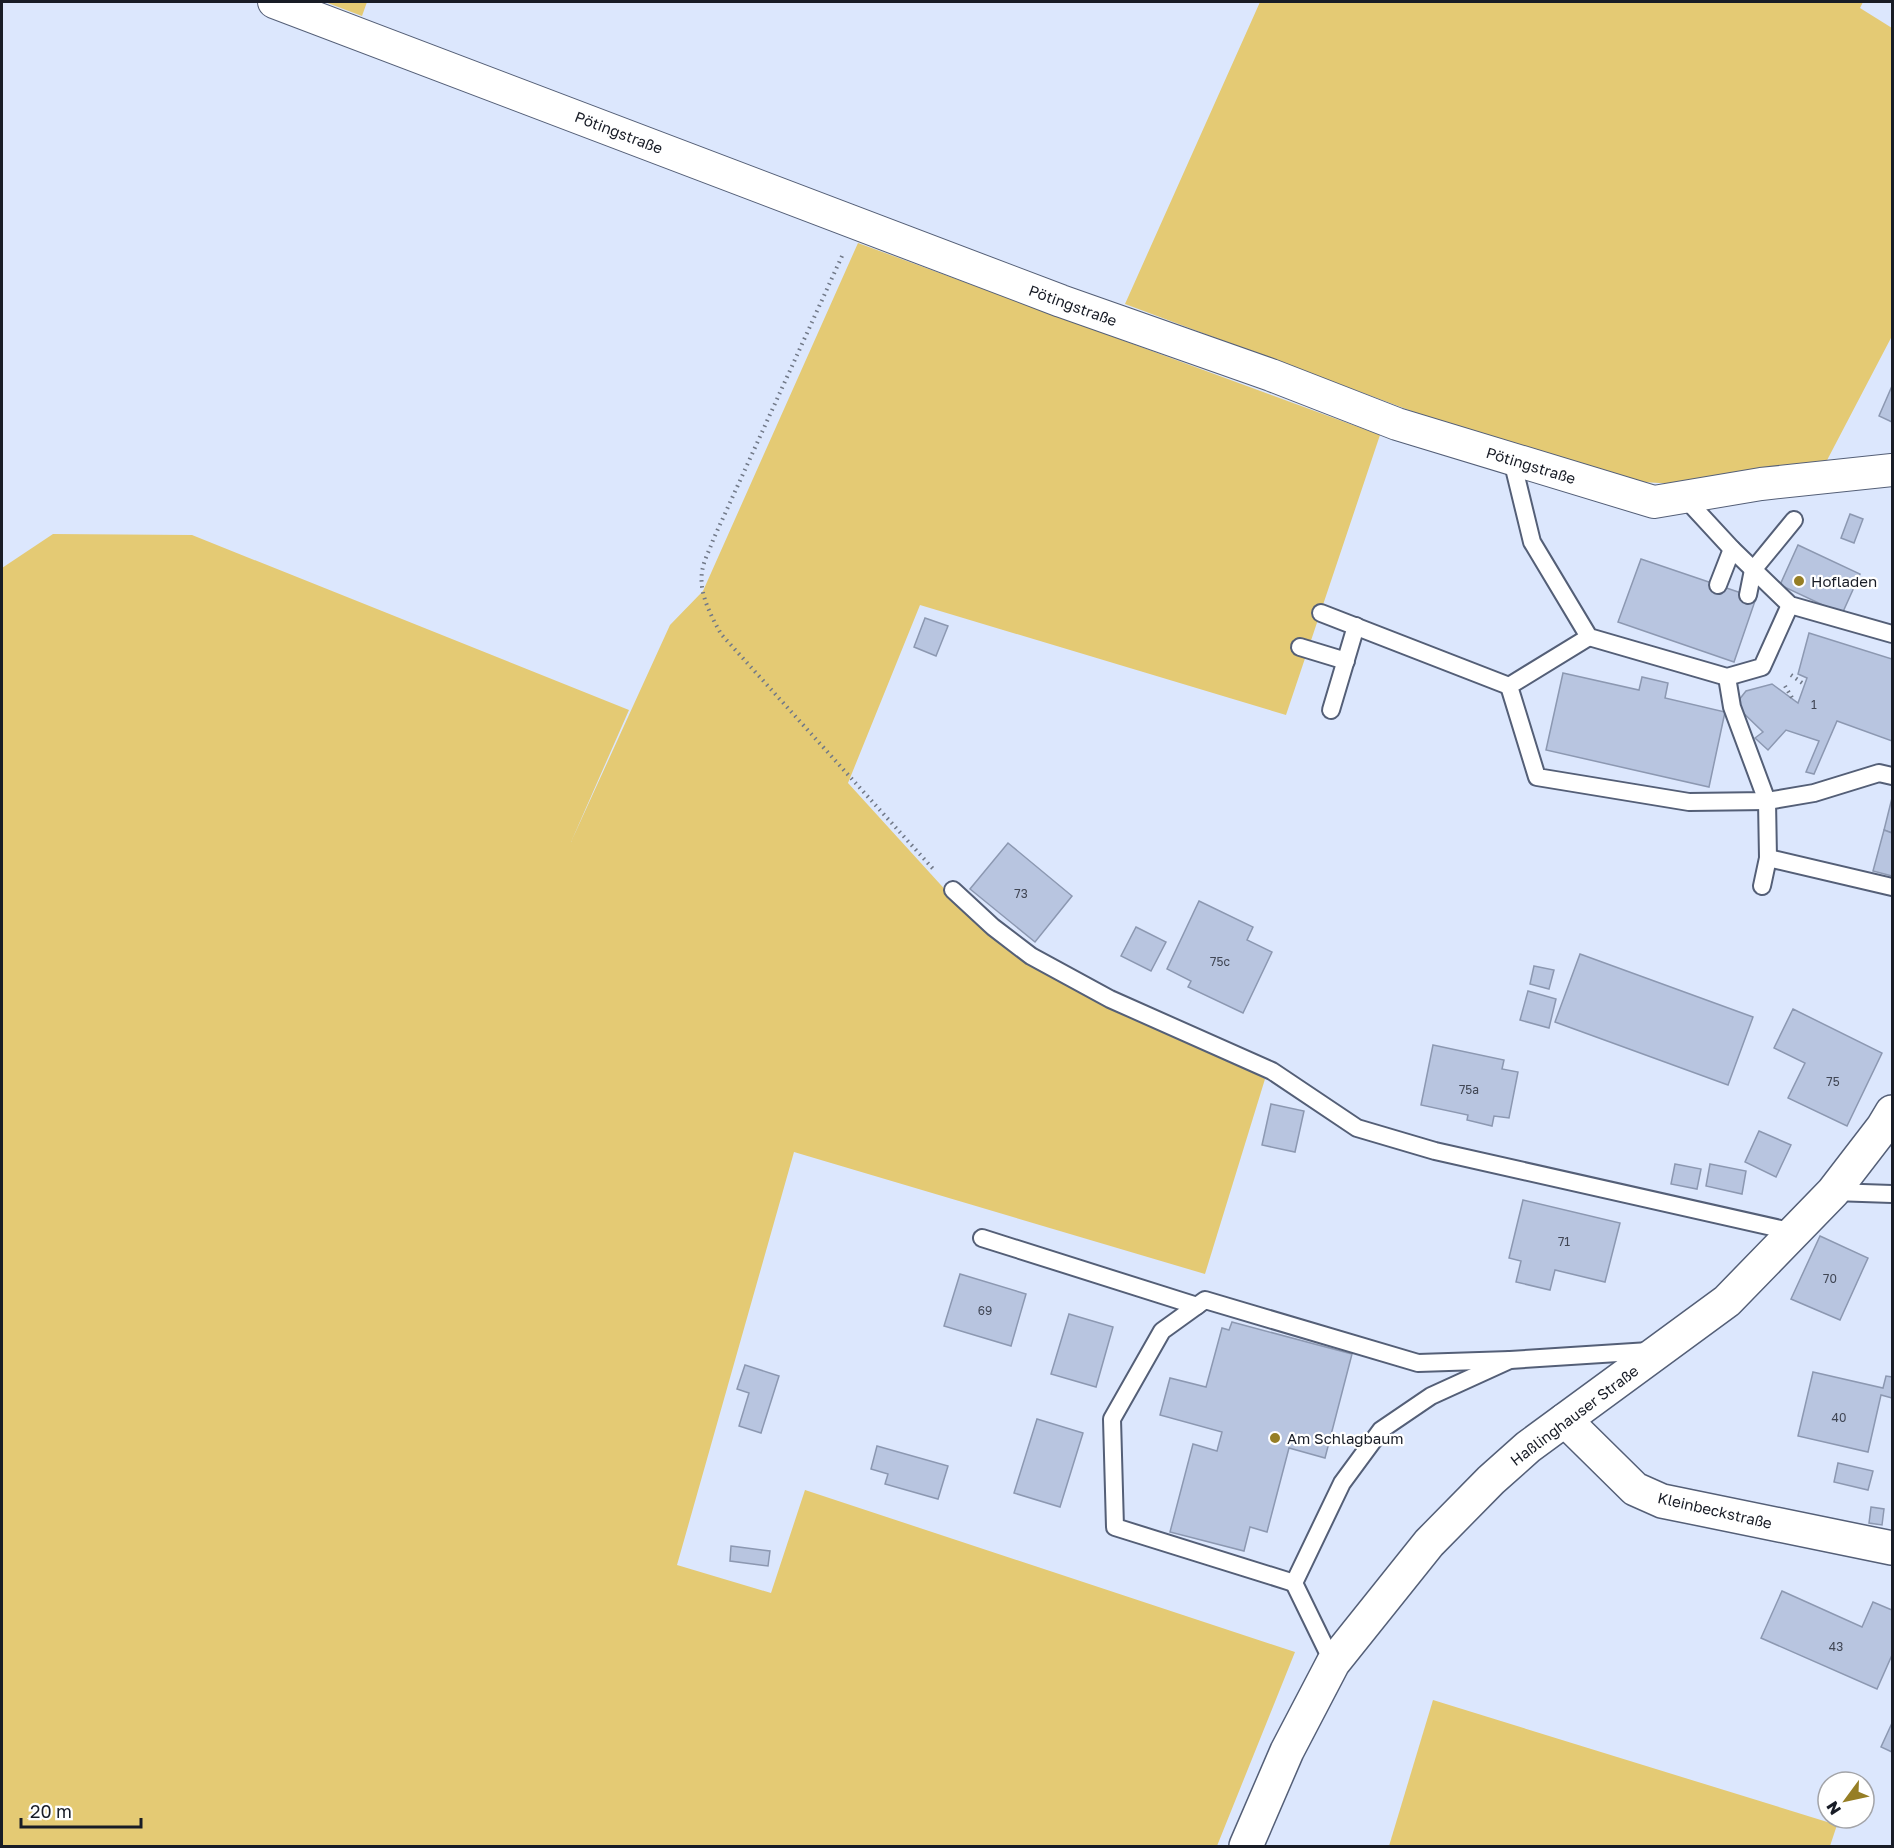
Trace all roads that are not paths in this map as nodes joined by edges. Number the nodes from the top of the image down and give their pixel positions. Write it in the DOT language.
graph roads {
  1 [pos="274,2"];
  2 [pos="1512,460"];
  3 [pos="1893,470"];
  4 [pos="1684,497"];
  5 [pos="1794,520"];
  6 [pos="1732,549"];
  7 [pos="1754,570"];
  8 [pos="1718,585"];
  9 [pos="1748,596"];
  10 [pos="1790,605"];
  11 [pos="1320,613"];
  12 [pos="1356,626"];
  13 [pos="1893,634"];
  14 [pos="1589,637"];
  15 [pos="1300,647"];
  16 [pos="1346,660"];
  17 [pos="1727,677"];
  18 [pos="1509,686"];
  19 [pos="1331,710"];
  20 [pos="1893,776"];
  21 [pos="1767,801"];
  22 [pos="1768,858"];
  23 [pos="1762,886"];
  24 [pos="1893,887"];
  25 [pos="952,890"];
  26 [pos="1893,1112"];
  27 [pos="1833,1192"];
  28 [pos="1893,1194"];
  29 [pos="1794,1232"];
  30 [pos="982,1238"];
  31 [pos="1197,1306"];
  32 [pos="1660,1350"];
  33 [pos="1510,1360"];
  34 [pos="1565,1420"];
  35 [pos="1893,1548"];
  36 [pos="1294,1583"];
  37 [pos="1332,1663"];
  38 [pos="1246,1846"];
  1 -- 2 [label="street, Pötingstraße"];
  2 -- 4 [label="street, Pötingstraße"];
  2 -- 14 [label="lane"];
  3 -- 4 [label="street, Pötingstraße"];
  4 -- 6 [label="lane"];
  5 -- 7 [label="lane"];
  6 -- 7 [label="lane"];
  6 -- 8 [label="lane"];
  7 -- 9 [label="lane"];
  7 -- 10 [label="lane"];
  10 -- 13 [label="lane"];
  10 -- 17 [label="lane"];
  11 -- 12 [label="lane"];
  12 -- 16 [label="lane"];
  12 -- 18 [label="lane"];
  14 -- 17 [label="lane"];
  14 -- 18 [label="lane"];
  15 -- 16 [label="lane"];
  16 -- 19 [label="lane"];
  17 -- 21 [label="lane"];
  18 -- 21 [label="lane"];
  20 -- 21 [label="lane"];
  21 -- 22 [label="lane"];
  22 -- 23 [label="lane"];
  22 -- 24 [label="lane"];
  25 -- 29 [label="lane"];
  26 -- 27 [label="main road, Haßlinghauser Straße"];
  27 -- 28 [label="lane"];
  27 -- 29 [label="main road, Haßlinghauser Straße"];
  29 -- 32 [label="main road, Haßlinghauser Straße"];
  30 -- 31 [label="lane"];
  31 -- 33 [label="lane"];
  31 -- 36 [label="lane"];
  32 -- 33 [label="lane"];
  32 -- 34 [label="main road, Haßlinghauser Straße"];
  33 -- 36 [label="lane"];
  34 -- 35 [label="main road, Kleinbeckstraße"];
  34 -- 37 [label="main road, Haßlinghauser Straße"];
  36 -- 37 [label="lane"];
  37 -- 38 [label="main road, Haßlinghauser Straße"];
}
